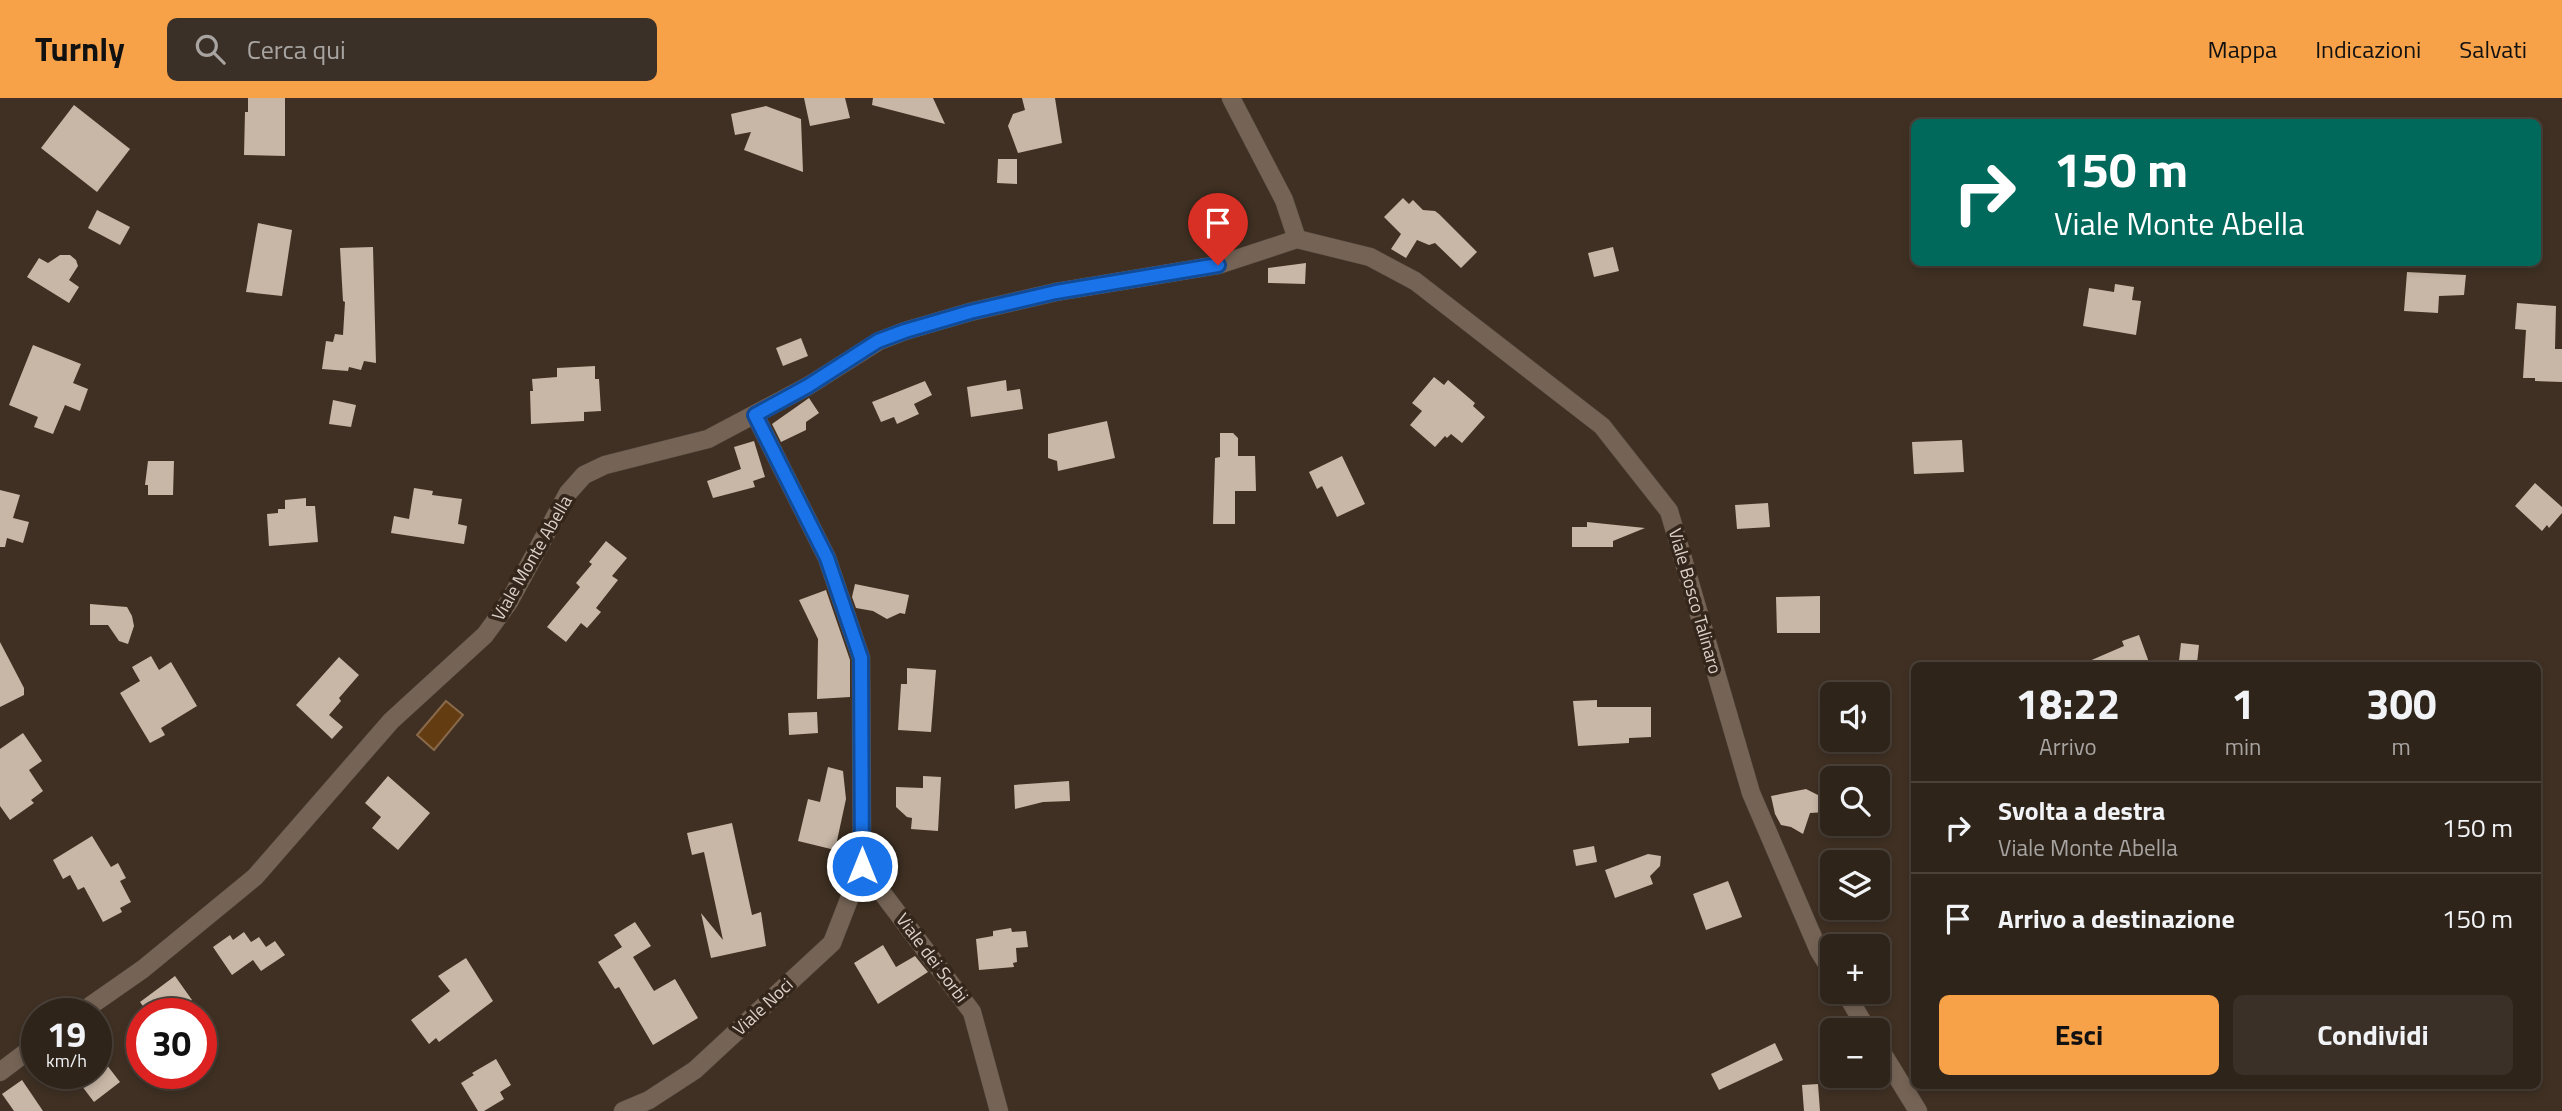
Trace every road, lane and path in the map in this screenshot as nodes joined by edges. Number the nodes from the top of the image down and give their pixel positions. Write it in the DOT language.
graph roads {
  1 [pos="1231,98"];
  2 [pos="1297,239"];
  3 [pos="755,415"];
  4 [pos="862,866"];
  5 [pos="1820,953"];
  6 [pos="101,998"];
  7 [pos="21,1056"];
  8 [pos="1890,1066"];
  9 [pos="0,1072"];
  10 [pos="623,1111"];
  11 [pos="999,1111"];
  12 [pos="1918,1111"];
  1 -- 2 [label="street"];
  2 -- 3 [label="street, Viale Monte Abella"];
  2 -- 5 [label="street, Viale Bosco Talinaro"];
  3 -- 4 [label="street"];
  3 -- 6 [label="street, Viale Monte Abella"];
  4 -- 10 [label="street, Viale Noci"];
  4 -- 11 [label="street, Viale dei Sorbi"];
  7 -- 9 [label="street"];
  8 -- 12 [label="street"];
}
